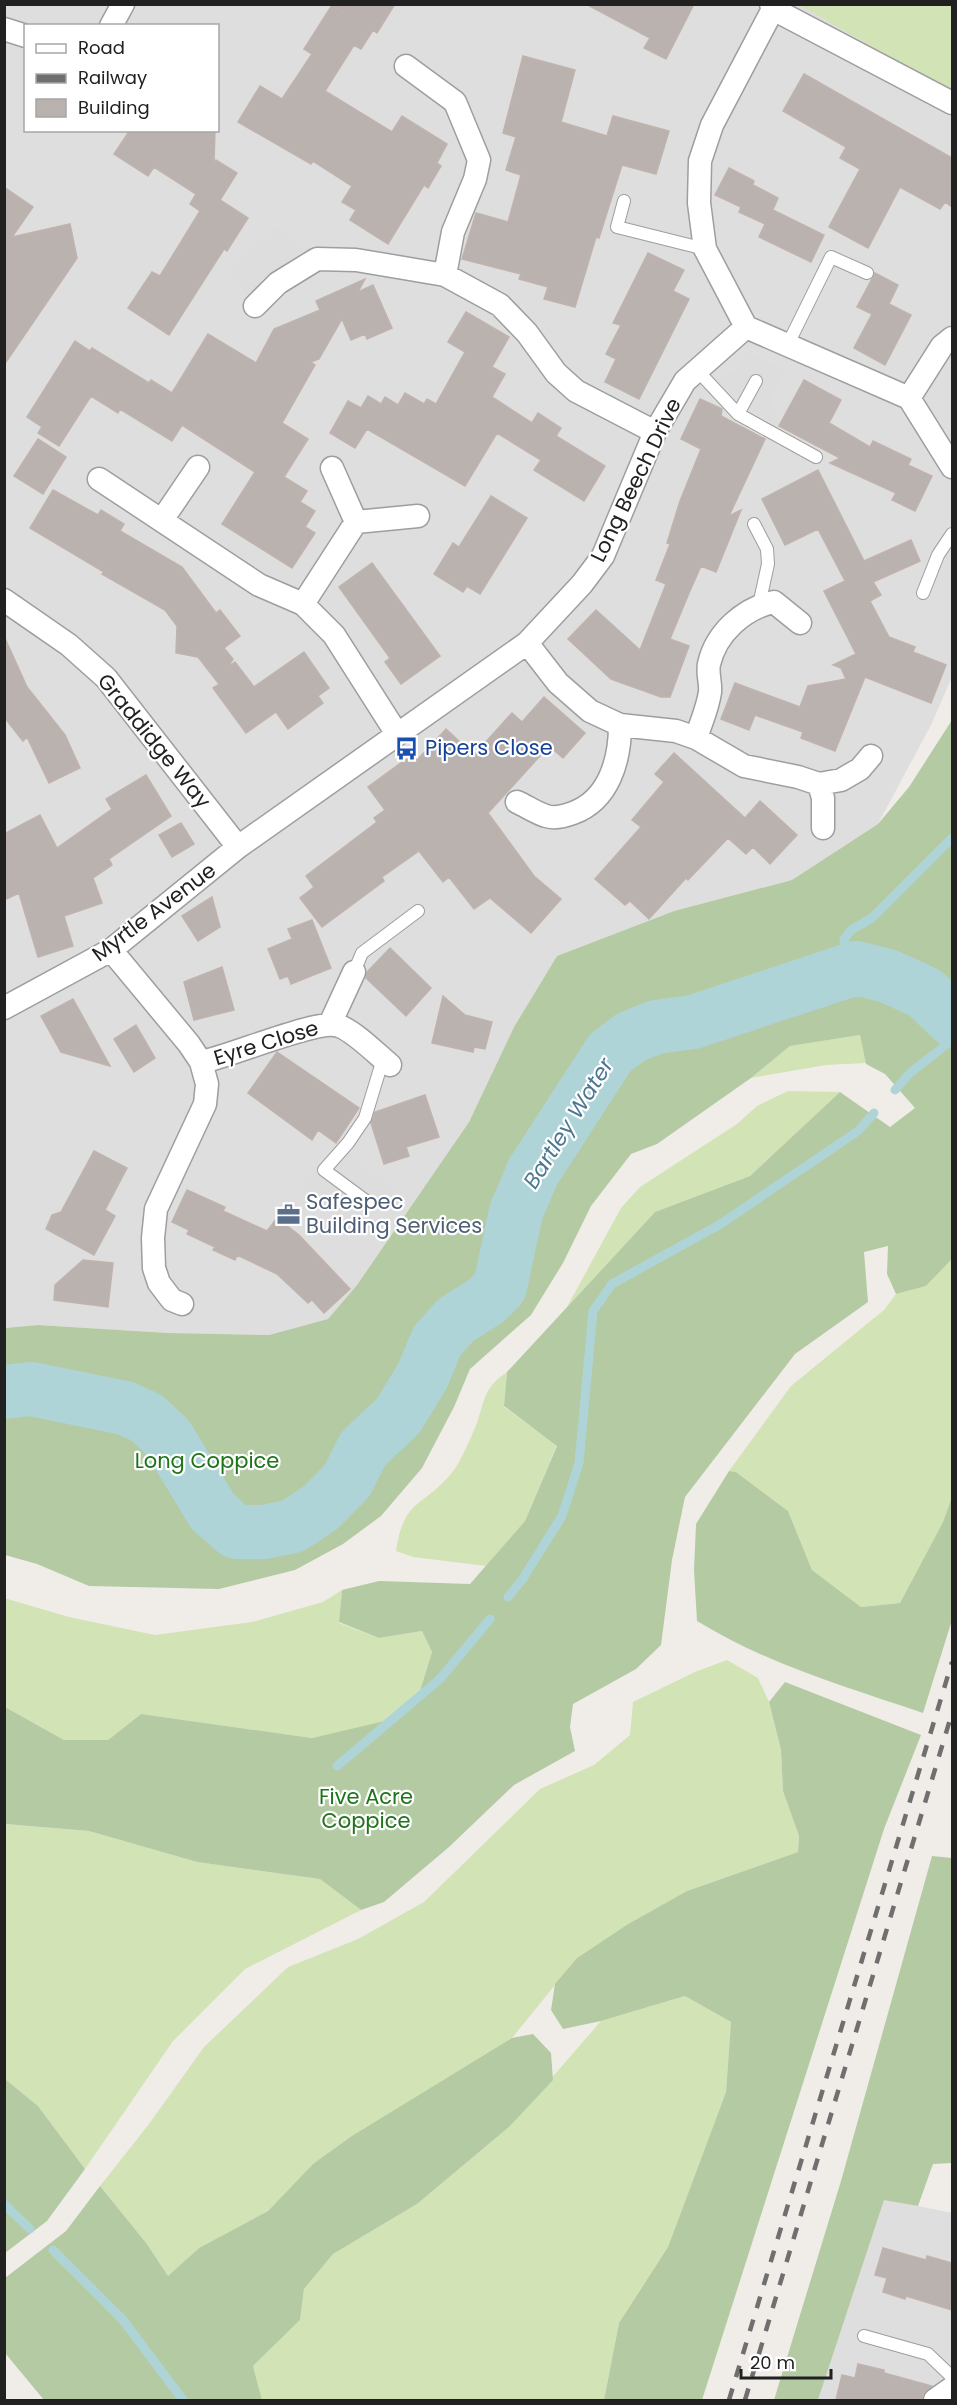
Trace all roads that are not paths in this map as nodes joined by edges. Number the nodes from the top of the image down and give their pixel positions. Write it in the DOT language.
graph roads {
  1 [pos="123,4"];
  2 [pos="772,7"];
  3 [pos="112,24"];
  4 [pos="4,29"];
  5 [pos="24,35"];
  6 [pos="406,66"];
  7 [pos="952,103"];
  8 [pos="624,201"];
  9 [pos="705,249"];
  10 [pos="867,273"];
  11 [pos="445,275"];
  12 [pos="255,306"];
  13 [pos="746,327"];
  14 [pos="952,338"];
  15 [pos="788,344"];
  16 [pos="696,369"];
  17 [pos="756,381"];
  18 [pos="909,398"];
  19 [pos="738,414"];
  20 [pos="655,432"];
  21 [pos="816,458"];
  22 [pos="198,467"];
  23 [pos="952,467"];
  24 [pos="332,468"];
  25 [pos="99,479"];
  26 [pos="418,516"];
  27 [pos="162,520"];
  28 [pos="356,522"];
  29 [pos="754,524"];
  30 [pos="952,534"];
  31 [pos="923,593"];
  32 [pos="4,600"];
  33 [pos="303,604"];
  34 [pos="759,605"];
  35 [pos="800,623"];
  36 [pos="527,643"];
  37 [pos="620,725"];
  38 [pos="397,734"];
  39 [pos="696,738"];
  40 [pos="871,756"];
  41 [pos="819,784"];
  42 [pos="517,802"];
  43 [pos="823,828"];
  44 [pos="238,847"];
  45 [pos="418,911"];
  46 [pos="111,950"];
  47 [pos="354,972"];
  48 [pos="4,1008"];
  49 [pos="330,1024"];
  50 [pos="201,1062"];
  51 [pos="387,1062"];
  52 [pos="370,1204"];
  53 [pos="182,1304"];
  54 [pos="864,2336"];
  55 [pos="952,2378"];
  56 [pos="952,2388"];
  57 [pos="935,2400"];
  1 -- 3 [label="street"];
  2 -- 7 [label="street"];
  2 -- 9 [label="street"];
  4 -- 5 [label="street"];
  6 -- 11 [label="street"];
  8 -- 9 [label="lane"];
  9 -- 13 [label="street"];
  10 -- 15 [label="lane"];
  11 -- 12 [label="street"];
  11 -- 20 [label="street"];
  13 -- 15 [label="street"];
  13 -- 16 [label="street, Long Beech Drive"];
  14 -- 18 [label="street"];
  15 -- 18 [label="street"];
  16 -- 19 [label="lane"];
  16 -- 20 [label="street, Long Beech Drive"];
  17 -- 19 [label="lane"];
  18 -- 23 [label="street"];
  19 -- 21 [label="lane"];
  20 -- 36 [label="street, Long Beech Drive"];
  22 -- 27 [label="street"];
  24 -- 28 [label="street"];
  25 -- 27 [label="street"];
  26 -- 28 [label="street"];
  27 -- 33 [label="street"];
  28 -- 33 [label="street"];
  29 -- 34 [label="lane"];
  30 -- 31 [label="lane"];
  32 -- 44 [label="street, Graddidge Way"];
  33 -- 38 [label="street"];
  34 -- 35 [label="street"];
  34 -- 39 [label="street"];
  36 -- 37 [label="street"];
  36 -- 38 [label="street, Long Beech Drive"];
  37 -- 39 [label="street"];
  37 -- 42 [label="street"];
  38 -- 44 [label="street, Long Beech Drive"];
  39 -- 41 [label="street"];
  40 -- 41 [label="street"];
  41 -- 43 [label="street"];
  44 -- 46 [label="street, Myrtle Avenue"];
  45 -- 47 [label="lane"];
  46 -- 48 [label="street, Myrtle Avenue"];
  46 -- 50 [label="street"];
  47 -- 49 [label="street, Eyre Close"];
  49 -- 50 [label="street, Eyre Close"];
  49 -- 51 [label="street, Eyre Close"];
  50 -- 53 [label="street"];
  51 -- 52 [label="lane"];
  54 -- 55 [label="lane"];
  56 -- 57 [label="street"];
}
